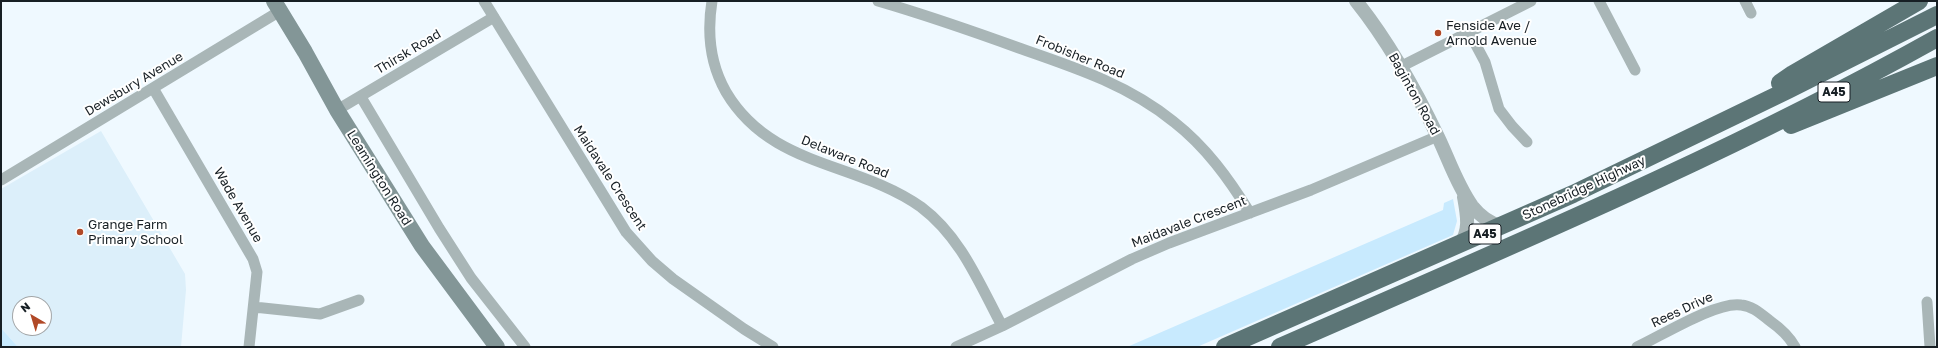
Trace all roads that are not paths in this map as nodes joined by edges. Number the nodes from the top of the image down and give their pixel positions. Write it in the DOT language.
graph roads {
  1 [pos="484,1"];
  2 [pos="712,1"];
  3 [pos="878,1"];
  4 [pos="1356,1"];
  5 [pos="1531,1"];
  6 [pos="1599,1"];
  7 [pos="1745,1"];
  8 [pos="1919,1"];
  9 [pos="277,6"];
  10 [pos="1751,14"];
  11 [pos="1937,15"];
  12 [pos="494,17"];
  13 [pos="1469,32"];
  14 [pos="1937,38"];
  15 [pos="1400,67"];
  16 [pos="1635,70"];
  17 [pos="1932,70"];
  18 [pos="153,88"];
  19 [pos="361,97"];
  20 [pos="337,110"];
  21 [pos="1741,112"];
  22 [pos="1438,136"];
  23 [pos="1527,142"];
  24 [pos="1729,144"];
  25 [pos="1,180"];
  26 [pos="1464,193"];
  27 [pos="1250,213"];
  28 [pos="1502,226"];
  29 [pos="1459,245"];
  30 [pos="359,300"];
  31 [pos="1927,302"];
  32 [pos="254,307"];
  33 [pos="1002,326"];
  34 [pos="491,345"];
  35 [pos="249,347"];
  36 [pos="525,347"];
  37 [pos="773,347"];
  38 [pos="956,347"];
  39 [pos="1225,347"];
  40 [pos="1280,347"];
  41 [pos="1637,347"];
  42 [pos="1795,347"];
  43 [pos="1930,347"];
  1 -- 12 [label="street, Maidavale Crescent"];
  2 -- 33 [label="street, Delaware Road"];
  3 -- 27 [label="street, Frobisher Road"];
  4 -- 15 [label="street, Baginton Road"];
  5 -- 13 [label="street"];
  6 -- 16 [label="street"];
  7 -- 10 [label="street"];
  8 -- 21 [label="highway"];
  9 -- 18 [label="street, Dewsbury Avenue"];
  9 -- 20 [label="main road, Leamington Road"];
  11 -- 21 [label="highway, Stonebridge Highway / A45"];
  12 -- 19 [label="street, Thirsk Road"];
  12 -- 37 [label="street, Maidavale Crescent"];
  13 -- 15 [label="street"];
  13 -- 23 [label="street"];
  14 -- 24 [label="highway, Stonebridge Highway / A45"];
  15 -- 22 [label="street, Baginton Road"];
  17 -- 24 [label="highway, A45"];
  18 -- 25 [label="street, Dewsbury Avenue"];
  18 -- 32 [label="street, Wade Avenue"];
  19 -- 20 [label="street, Thirsk Road"];
  19 -- 36 [label="street, Leamington Road"];
  20 -- 34 [label="main road, Leamington Road"];
  21 -- 28 [label="highway, Stonebridge Highway / A45"];
  22 -- 26 [label="street, Baginton Road"];
  22 -- 27 [label="street, Maidavale Crescent"];
  24 -- 40 [label="highway, Stonebridge Highway / A45"];
  26 -- 28 [label="street, Baginton Road"];
  26 -- 29 [label="street, Baginton Road"];
  27 -- 33 [label="street, Maidavale Crescent"];
  28 -- 29 [label="highway, Stonebridge Highway / A45"];
  29 -- 39 [label="highway, Stonebridge Highway / A45"];
  30 -- 32 [label="street"];
  31 -- 43 [label="street"];
  32 -- 35 [label="street, Wade Avenue"];
  33 -- 38 [label="street, Maidavale Crescent"];
  41 -- 42 [label="street, Rees Drive"];
}
